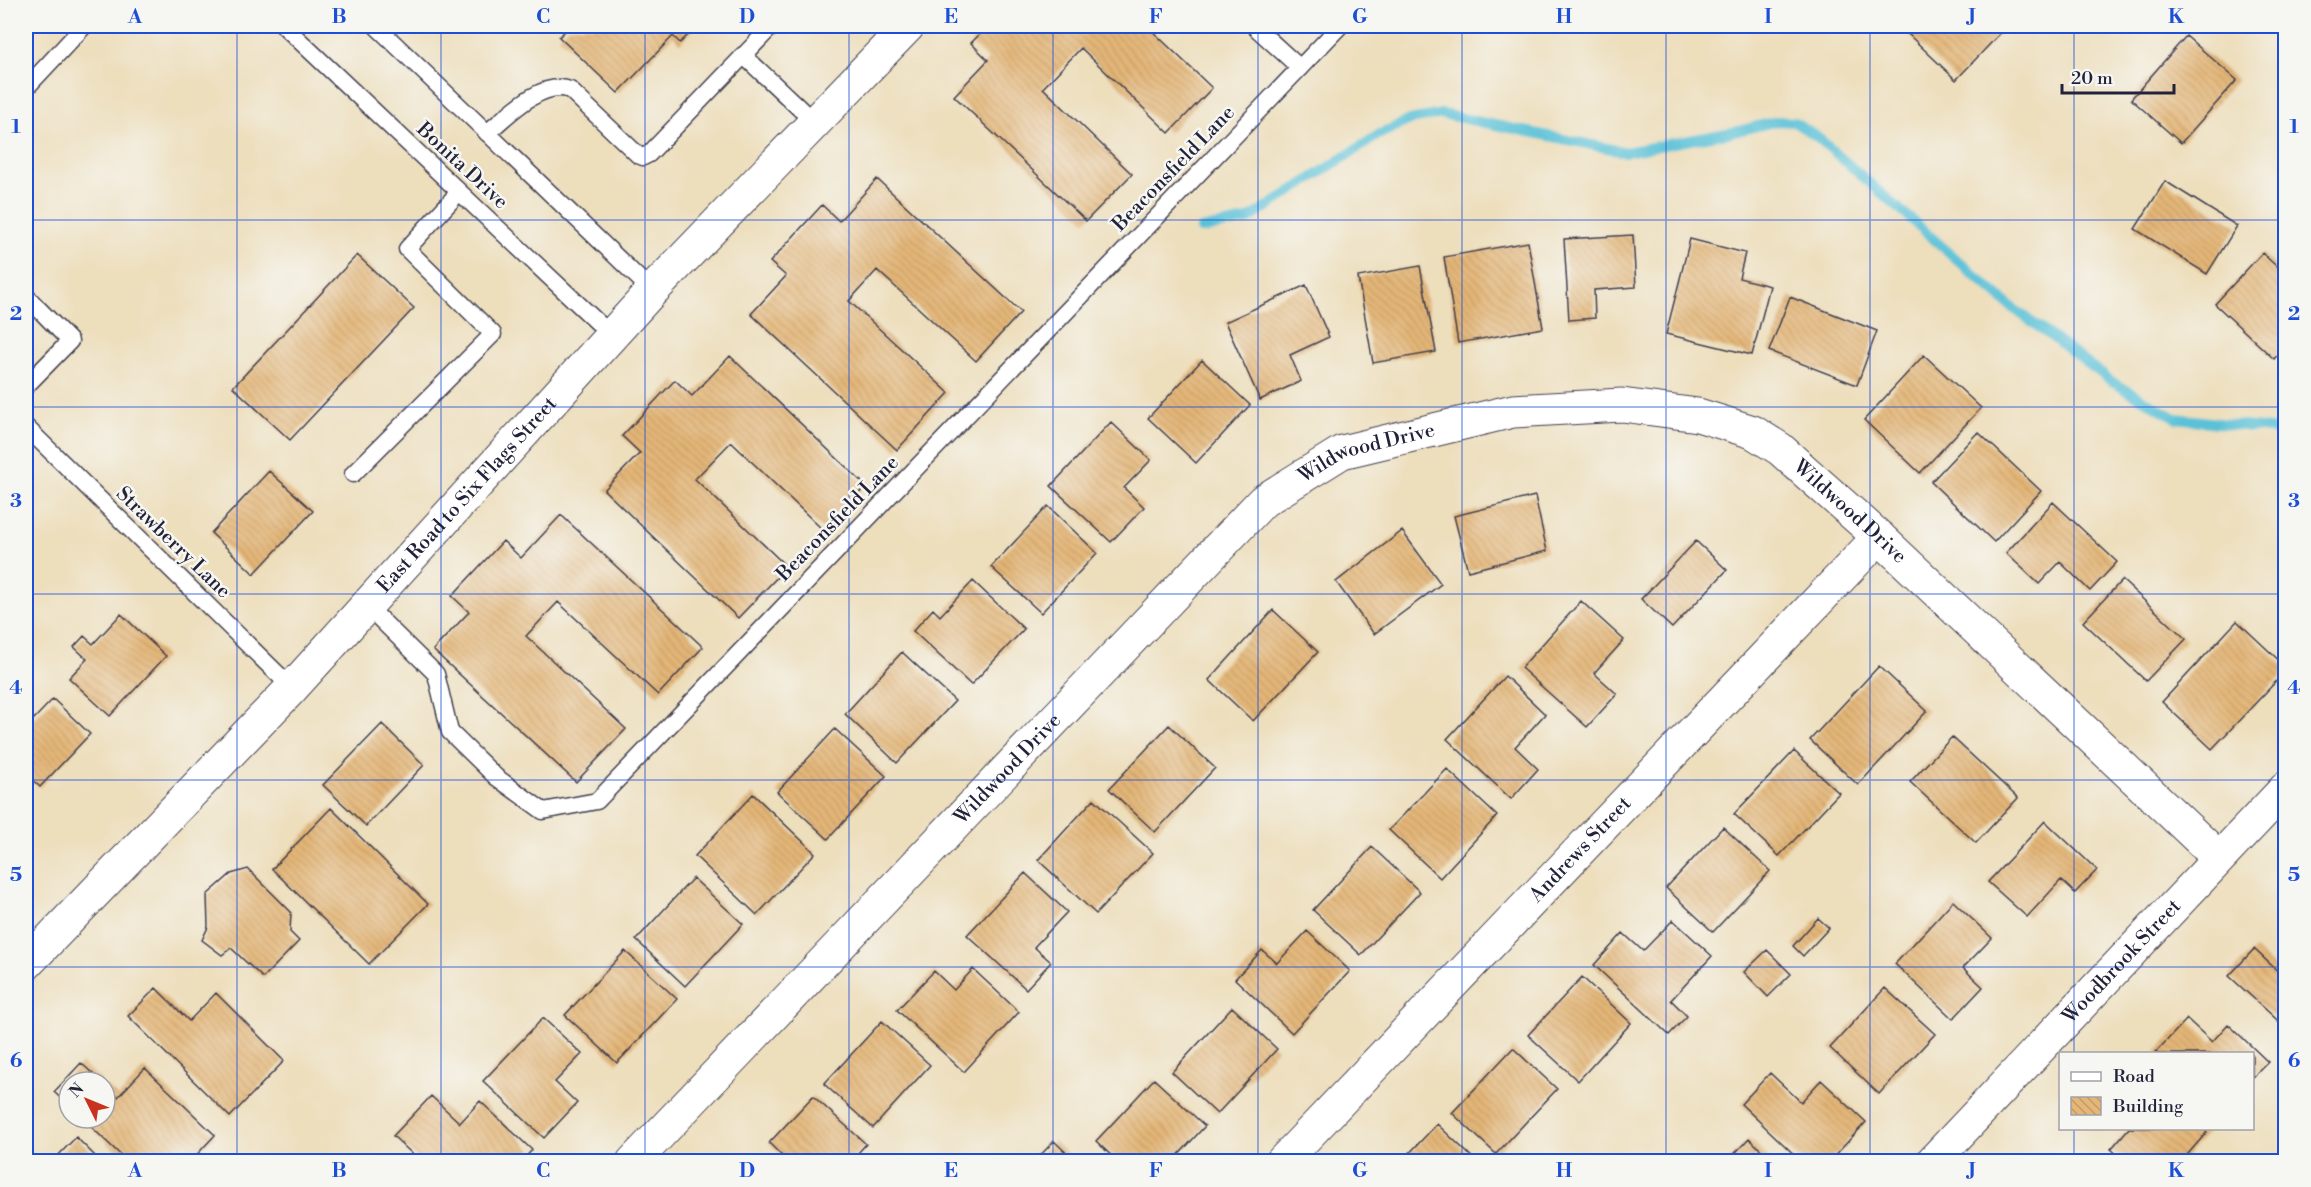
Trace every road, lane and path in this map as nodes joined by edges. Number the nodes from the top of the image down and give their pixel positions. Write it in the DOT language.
graph roads {
  1 [pos="84,26"];
  2 [pos="284,26"];
  3 [pos="376,26"];
  4 [pos="772,26"];
  5 [pos="908,26"];
  6 [pos="1254,26"];
  7 [pos="1340,26"];
  8 [pos="743,56"];
  9 [pos="1300,68"];
  10 [pos="26,88"];
  11 [pos="814,123"];
  12 [pos="487,133"];
  13 [pos="459,192"];
  14 [pos="652,291"];
  15 [pos="26,296"];
  16 [pos="612,336"];
  17 [pos="31,381"];
  18 [pos="26,427"];
  19 [pos="353,474"];
  20 [pos="1879,537"];
  21 [pos="366,605"];
  22 [pos="292,688"];
  23 [pos="2286,788"];
  24 [pos="2219,858"];
  25 [pos="26,964"];
  26 [pos="633,1161"];
  27 [pos="1282,1161"];
  28 [pos="1932,1161"];
  1 -- 10 [label="lane"];
  2 -- 13 [label="lane, Bonita Drive"];
  3 -- 12 [label="lane, Bonita Drive"];
  4 -- 8 [label="lane"];
  5 -- 11 [label="street, East Road to Six Flags Street"];
  6 -- 9 [label="lane"];
  7 -- 9 [label="lane, Beaconsfield Lane"];
  8 -- 11 [label="lane"];
  8 -- 12 [label="lane"];
  9 -- 21 [label="lane, Beaconsfield Lane"];
  11 -- 14 [label="street, East Road to Six Flags Street"];
  12 -- 14 [label="lane, Bonita Drive"];
  13 -- 16 [label="lane, Bonita Drive"];
  13 -- 19 [label="lane"];
  14 -- 16 [label="street, East Road to Six Flags Street"];
  15 -- 17 [label="lane"];
  16 -- 21 [label="street, East Road to Six Flags Street"];
  18 -- 22 [label="lane, Strawberry Lane"];
  20 -- 24 [label="street, Wildwood Drive"];
  20 -- 26 [label="street, Wildwood Drive"];
  20 -- 27 [label="street, Andrews Street"];
  21 -- 22 [label="street, East Road to Six Flags Street"];
  22 -- 25 [label="street, East Road to Six Flags Street"];
  23 -- 24 [label="street, Woodbrook Street"];
  24 -- 28 [label="street, Woodbrook Street"];
}
